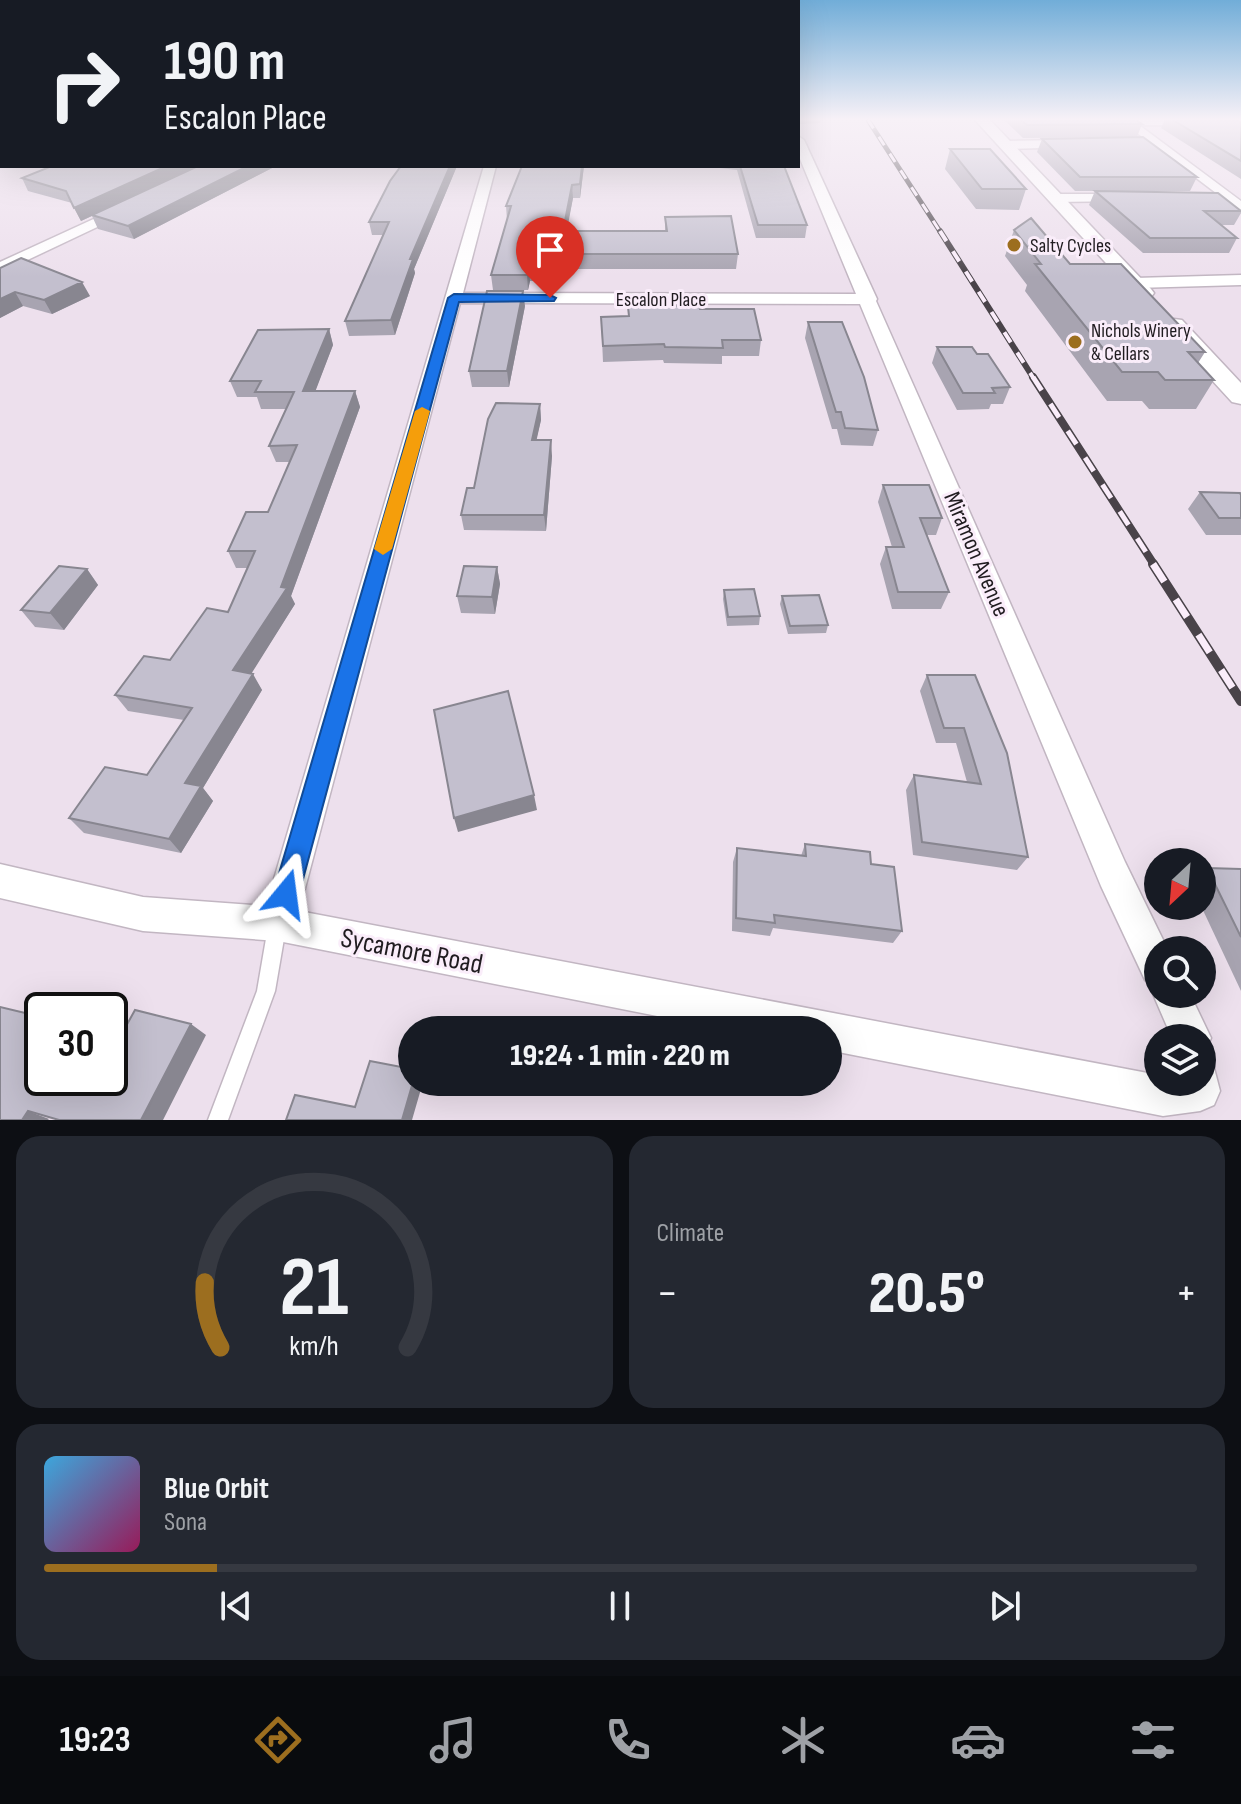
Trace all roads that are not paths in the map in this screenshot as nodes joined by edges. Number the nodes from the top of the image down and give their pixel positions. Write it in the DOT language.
graph roads {
  1 [pos="488,172"];
  2 [pos="812,172"];
  3 [pos="1031,172"];
  4 [pos="1193,172"];
  5 [pos="1055,198"];
  6 [pos="1133,198"];
  7 [pos="1197,198"];
  8 [pos="1228,198"];
  9 [pos="135,204"];
  10 [pos="1241,208"];
  11 [pos="0,268"];
  12 [pos="1241,280"];
  13 [pos="1135,283"];
  14 [pos="454,298"];
  15 [pos="869,299"];
  16 [pos="1241,397"];
  17 [pos="0,881"];
  18 [pos="278,924"];
  19 [pos="1144,938"];
  20 [pos="754,1016"];
  21 [pos="842,1033"];
  22 [pos="1144,1092"];
  23 [pos="218,1120"];
  1 -- 14 [label="street"];
  2 -- 15 [label="street, Miramon Avenue"];
  3 -- 5 [label="street"];
  4 -- 8 [label="street"];
  5 -- 6 [label="street"];
  5 -- 13 [label="street"];
  7 -- 8 [label="street"];
  8 -- 10 [label="street"];
  9 -- 11 [label="street"];
  12 -- 13 [label="street"];
  13 -- 16 [label="street"];
  14 -- 15 [label="street, Escalon Place"];
  14 -- 18 [label="street"];
  15 -- 19 [label="street, Miramon Avenue"];
  17 -- 18 [label="street, Sycamore Road"];
  18 -- 20 [label="street, Sycamore Road"];
  18 -- 23 [label="lane"];
  21 -- 22 [label="street, Sycamore Road"];
}
